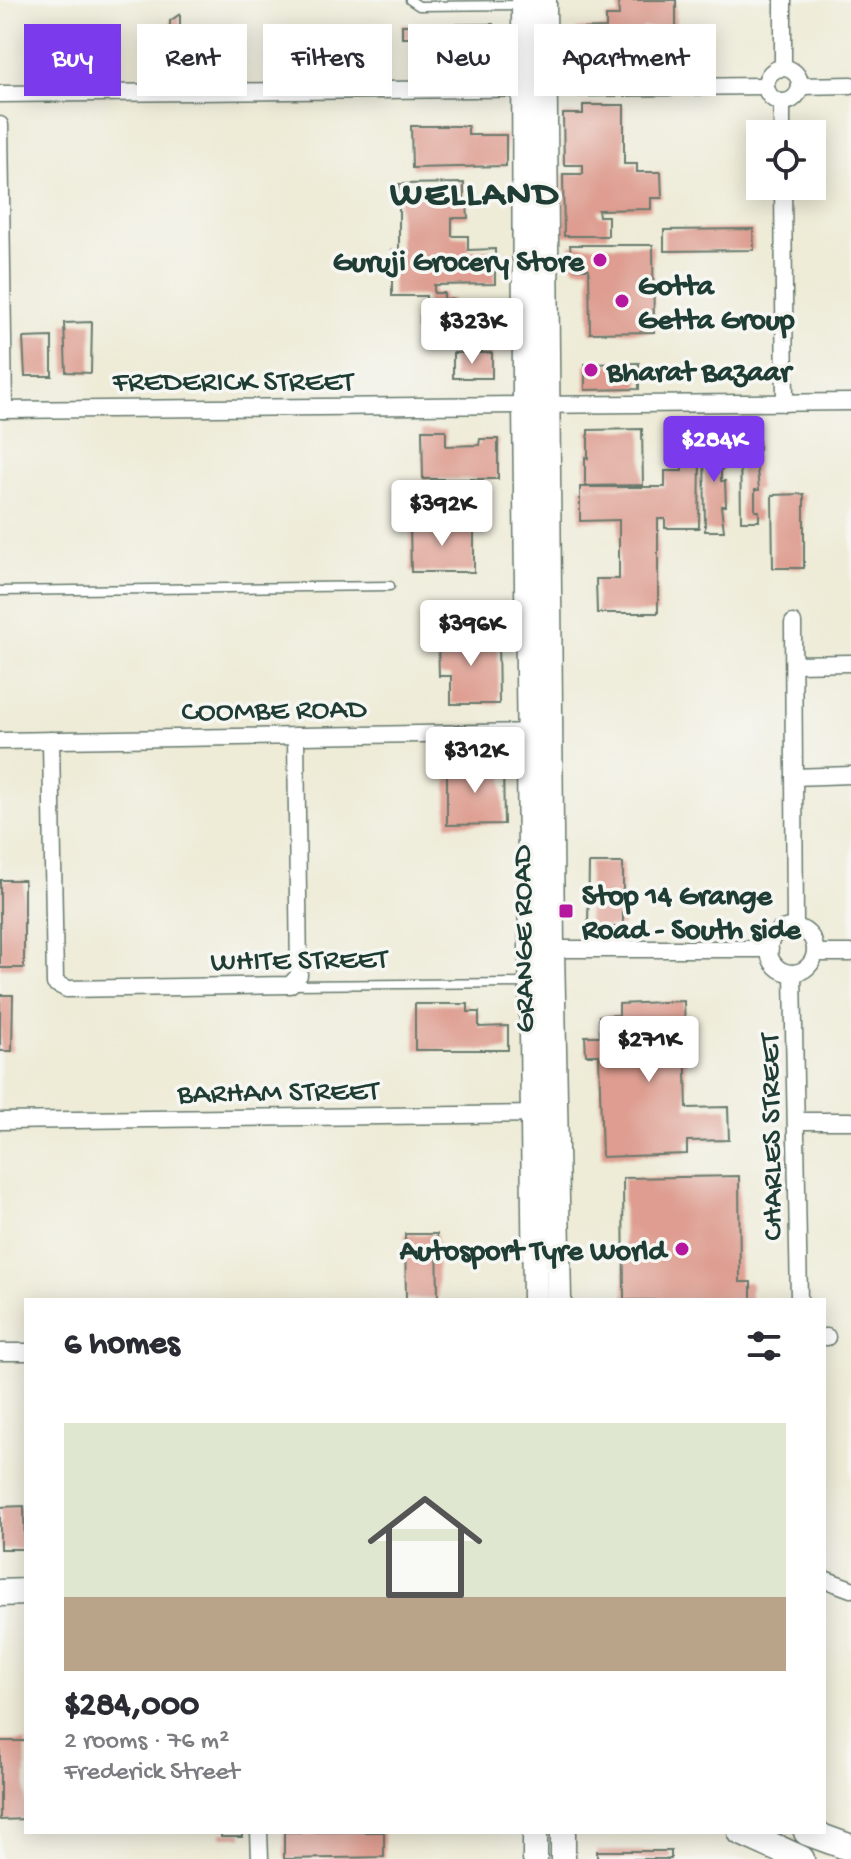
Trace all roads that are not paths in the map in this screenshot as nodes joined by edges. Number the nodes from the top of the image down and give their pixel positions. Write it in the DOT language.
graph roads {
  1 [pos="410,0"];
  2 [pos="783,0"];
  3 [pos="530,2"];
  4 [pos="783,68"];
  5 [pos="851,85"];
  6 [pos="716,86"];
  7 [pos="765,86"];
  8 [pos="800,86"];
  9 [pos="534,88"];
  10 [pos="0,94"];
  11 [pos="534,96"];
  12 [pos="782,103"];
  13 [pos="782,120"];
  14 [pos="0,125"];
  15 [pos="783,200"];
  16 [pos="851,402"];
  17 [pos="785,403"];
  18 [pos="537,405"];
  19 [pos="2,410"];
  20 [pos="390,586"];
  21 [pos="0,591"];
  22 [pos="793,623"];
  23 [pos="851,663"];
  24 [pos="794,664"];
  25 [pos="539,732"];
  26 [pos="296,736"];
  27 [pos="51,740"];
  28 [pos="0,741"];
  29 [pos="851,775"];
  30 [pos="794,777"];
  31 [pos="795,927"];
  32 [pos="542,949"];
  33 [pos="770,949"];
  34 [pos="815,953"];
  35 [pos="851,953"];
  36 [pos="793,973"];
  37 [pos="532,983"];
  38 [pos="290,985"];
  39 [pos="545,1114"];
  40 [pos="0,1121"];
  41 [pos="797,1121"];
  42 [pos="851,1121"];
  43 [pos="535,1298"];
  44 [pos="559,1298"];
  45 [pos="799,1298"];
  46 [pos="0,1352"];
  47 [pos="24,1352"];
  48 [pos="826,1580"];
  49 [pos="851,1589"];
  50 [pos="24,1592"];
  51 [pos="0,1593"];
  52 [pos="259,1834"];
  53 [pos="535,1834"];
  54 [pos="563,1834"];
  55 [pos="745,1834"];
  56 [pos="812,1834"];
  57 [pos="851,1848"];
  58 [pos="260,1859"];
  59 [pos="535,1859"];
  60 [pos="563,1859"];
  61 [pos="801,1859"];
  1 -- 3 [label="lane"];
  2 -- 4 [label="street"];
  3 -- 9 [label="main road, GRANGE ROAD"];
  4 -- 7 [label="street"];
  4 -- 8 [label="street"];
  5 -- 8 [label="street"];
  6 -- 7 [label="street"];
  7 -- 12 [label="street"];
  8 -- 12 [label="street"];
  9 -- 10 [label="street"];
  11 -- 18 [label="main road, GRANGE ROAD"];
  12 -- 13 [label="street"];
  14 -- 19 [label="street"];
  15 -- 17 [label="street"];
  16 -- 17 [label="street, FREDERICK STREET"];
  17 -- 18 [label="street, FREDERICK STREET"];
  18 -- 19 [label="street, FREDERICK STREET"];
  18 -- 25 [label="main road, GRANGE ROAD"];
  20 -- 21 [label="lane"];
  22 -- 24 [label="street"];
  23 -- 24 [label="street"];
  24 -- 30 [label="street"];
  25 -- 26 [label="street, COOMBE ROAD"];
  25 -- 32 [label="main road, GRANGE ROAD"];
  26 -- 27 [label="street, COOMBE ROAD"];
  26 -- 38 [label="street"];
  27 -- 28 [label="street, COOMBE ROAD"];
  27 -- 38 [label="street, WHITE STREET"];
  29 -- 30 [label="street"];
  30 -- 31 [label="street"];
  31 -- 33 [label="street"];
  31 -- 34 [label="street"];
  32 -- 33 [label="street"];
  32 -- 37 [label="main road, GRANGE ROAD"];
  32 -- 39 [label="main road, GRANGE ROAD"];
  33 -- 36 [label="street"];
  34 -- 35 [label="street"];
  34 -- 36 [label="street"];
  36 -- 41 [label="street, CHARLES STREET"];
  37 -- 38 [label="lane, WHITE STREET"];
  37 -- 39 [label="main road, GRANGE ROAD"];
  39 -- 40 [label="street, BARHAM STREET"];
  39 -- 43 [label="main road, GRANGE ROAD"];
  39 -- 44 [label="main road, GRANGE ROAD"];
  41 -- 42 [label="street"];
  41 -- 45 [label="street, CHARLES STREET"];
  46 -- 47 [label="street"];
  48 -- 49 [label="street"];
  50 -- 51 [label="main road"];
  52 -- 58 [label="street"];
  53 -- 59 [label="main road"];
  54 -- 60 [label="main road"];
  55 -- 61 [label="main road"];
  56 -- 57 [label="main road"];
}
